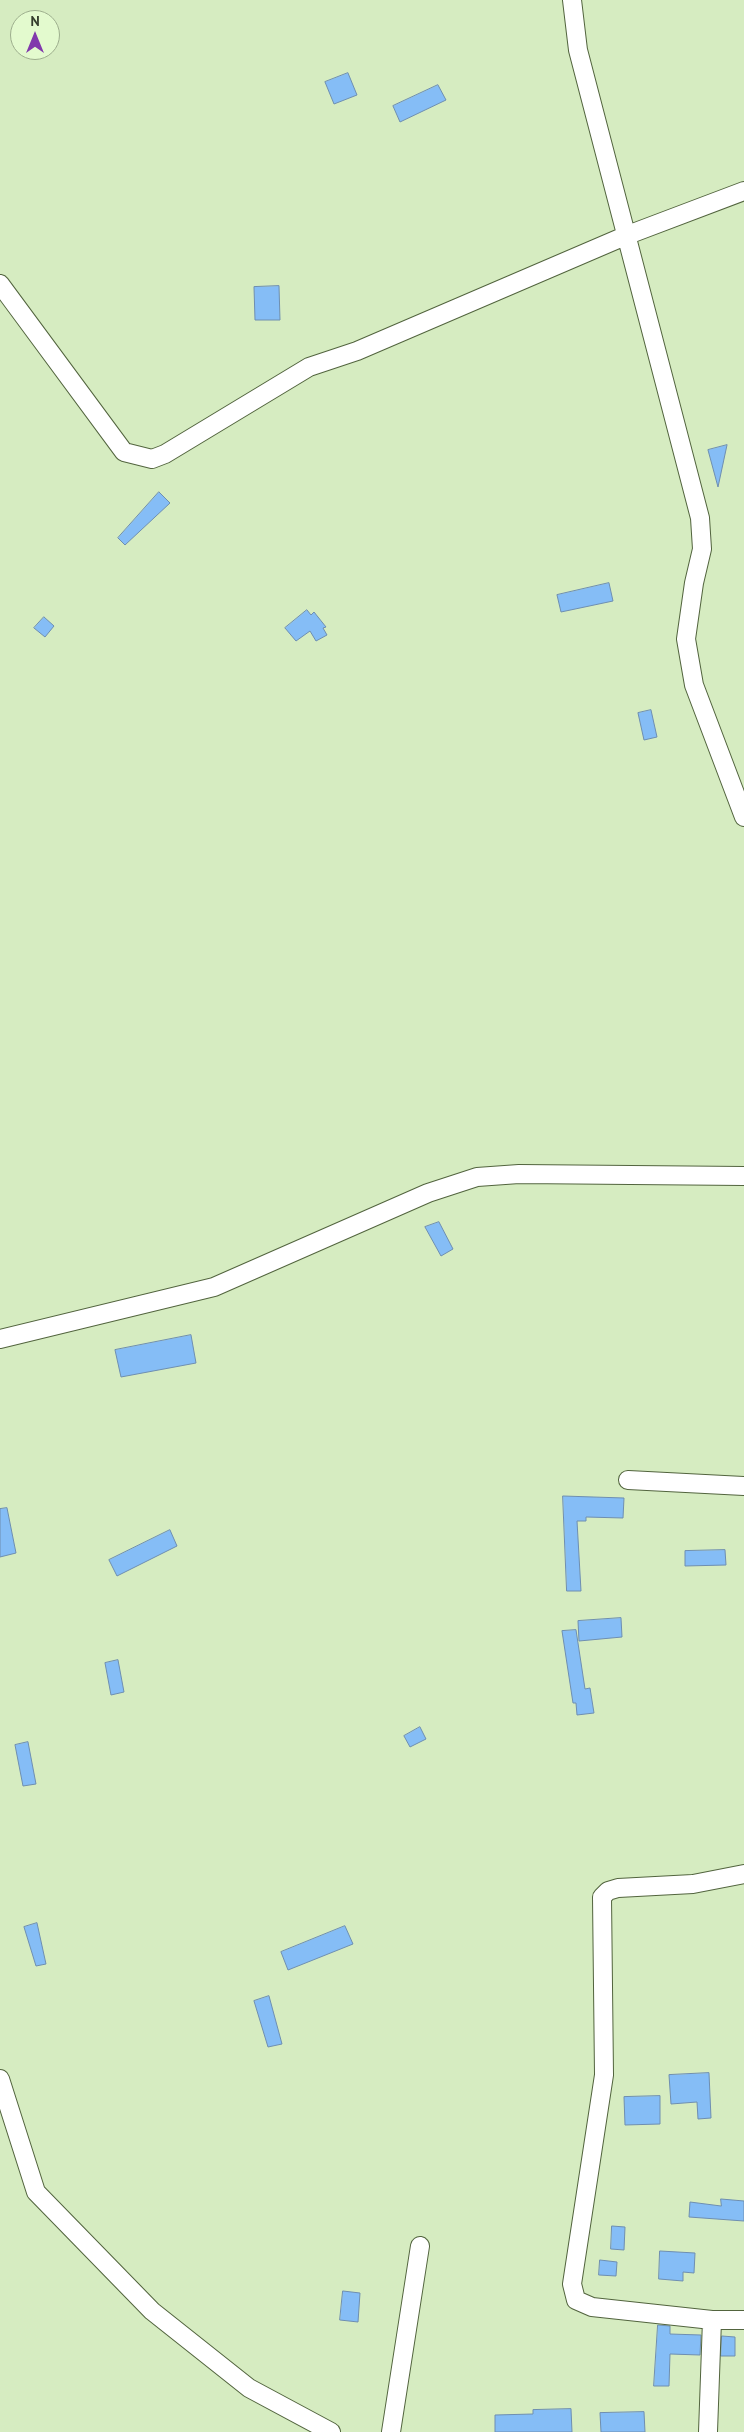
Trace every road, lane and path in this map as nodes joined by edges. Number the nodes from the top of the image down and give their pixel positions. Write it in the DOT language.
graph roads {
  1 [pos="572,0"];
  2 [pos="744,191"];
  3 [pos="625,236"];
  4 [pos="0,284"];
  5 [pos="744,817"];
  6 [pos="744,1176"];
  7 [pos="0,1339"];
  8 [pos="628,1480"];
  9 [pos="744,1486"];
  10 [pos="744,1874"];
  11 [pos="0,2079"];
  12 [pos="420,2246"];
  13 [pos="712,2320"];
  14 [pos="744,2320"];
  15 [pos="331,2432"];
  16 [pos="391,2432"];
  17 [pos="708,2432"];
  1 -- 3 [label="street"];
  2 -- 3 [label="street"];
  3 -- 4 [label="street"];
  3 -- 5 [label="street"];
  6 -- 7 [label="street"];
  8 -- 9 [label="street"];
  10 -- 13 [label="street"];
  11 -- 15 [label="street"];
  12 -- 16 [label="street"];
  13 -- 14 [label="street"];
  13 -- 17 [label="street"];
}
